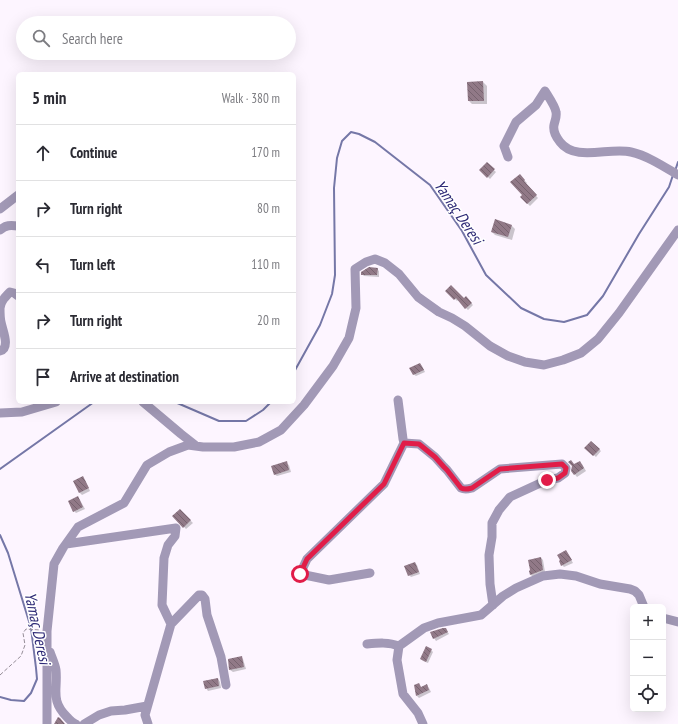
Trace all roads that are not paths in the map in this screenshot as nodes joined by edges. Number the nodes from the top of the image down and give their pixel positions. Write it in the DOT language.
graph roads {
  1 [pos="508,157"];
  2 [pos="674,173"];
  3 [pos="16,197"];
  4 [pos="0,209"];
  5 [pos="16,226"];
  6 [pos="0,230"];
  7 [pos="678,230"];
  8 [pos="16,294"];
  9 [pos="0,351"];
  10 [pos="398,400"];
  11 [pos="49,404"];
  12 [pos="145,404"];
  13 [pos="0,413"];
  14 [pos="404,443"];
  15 [pos="196,446"];
  16 [pos="66,544"];
  17 [pos="370,573"];
  18 [pos="643,604"];
  19 [pos="493,605"];
  20 [pos="666,619"];
  21 [pos="678,622"];
  22 [pos="171,624"];
  23 [pos="367,644"];
  24 [pos="399,646"];
  25 [pos="47,648"];
  26 [pos="226,685"];
  27 [pos="147,706"];
  28 [pos="47,724"];
  29 [pos="76,724"];
  30 [pos="84,724"];
  31 [pos="148,724"];
  32 [pos="423,724"];
  1 -- 2 [label="street"];
  3 -- 4 [label="street"];
  5 -- 6 [label="street"];
  7 -- 15 [label="street"];
  8 -- 9 [label="street"];
  10 -- 14 [label="street"];
  11 -- 13 [label="street"];
  12 -- 15 [label="street"];
  14 -- 17 [label="street"];
  14 -- 19 [label="street"];
  15 -- 16 [label="street"];
  16 -- 22 [label="street"];
  16 -- 25 [label="street"];
  18 -- 19 [label="street"];
  19 -- 24 [label="street"];
  20 -- 21 [label="street"];
  22 -- 26 [label="street"];
  22 -- 27 [label="street"];
  23 -- 24 [label="street"];
  24 -- 32 [label="street"];
  25 -- 28 [label="street"];
  25 -- 29 [label="street"];
  27 -- 30 [label="street"];
  27 -- 31 [label="street"];
}
